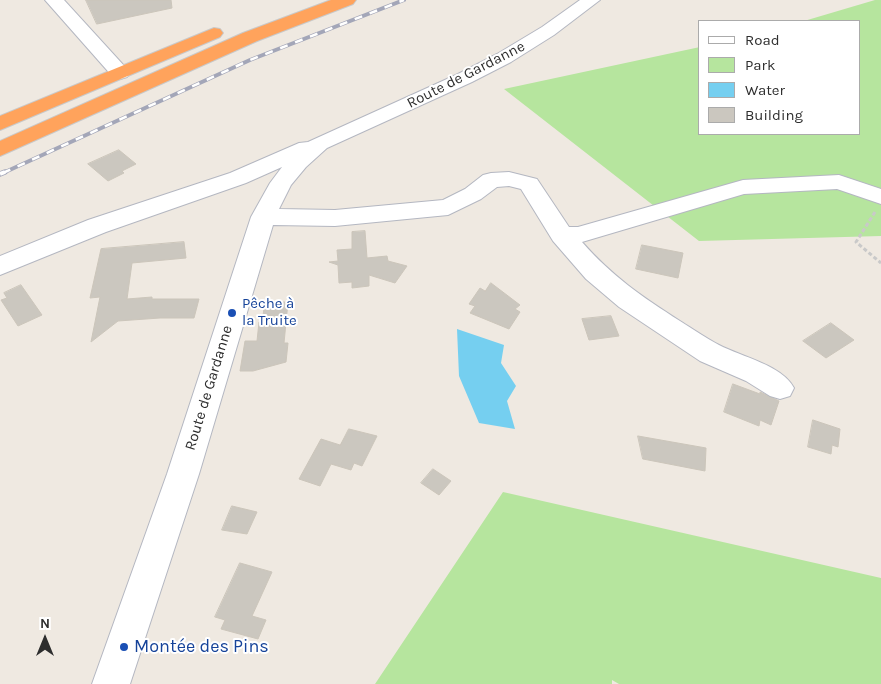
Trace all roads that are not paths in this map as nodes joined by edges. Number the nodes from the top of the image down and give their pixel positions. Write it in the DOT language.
graph roads {
  1 [pos="54,0"];
  2 [pos="296,0"];
  3 [pos="347,0"];
  4 [pos="591,0"];
  5 [pos="120,73"];
  6 [pos="0,124"];
  7 [pos="319,143"];
  8 [pos="0,149"];
  9 [pos="881,197"];
  10 [pos="263,217"];
  11 [pos="562,235"];
  12 [pos="0,266"];
  13 [pos="780,388"];
  14 [pos="112,684"];
  1 -- 5 [label="street"];
  2 -- 5 [label="highway"];
  3 -- 8 [label="highway"];
  4 -- 7 [label="street, Route de Gardanne"];
  5 -- 6 [label="highway"];
  7 -- 10 [label="street, Route de Gardanne"];
  7 -- 12 [label="street"];
  9 -- 11 [label="street"];
  10 -- 11 [label="street"];
  10 -- 14 [label="street, Route de Gardanne"];
  11 -- 13 [label="street"];
}
